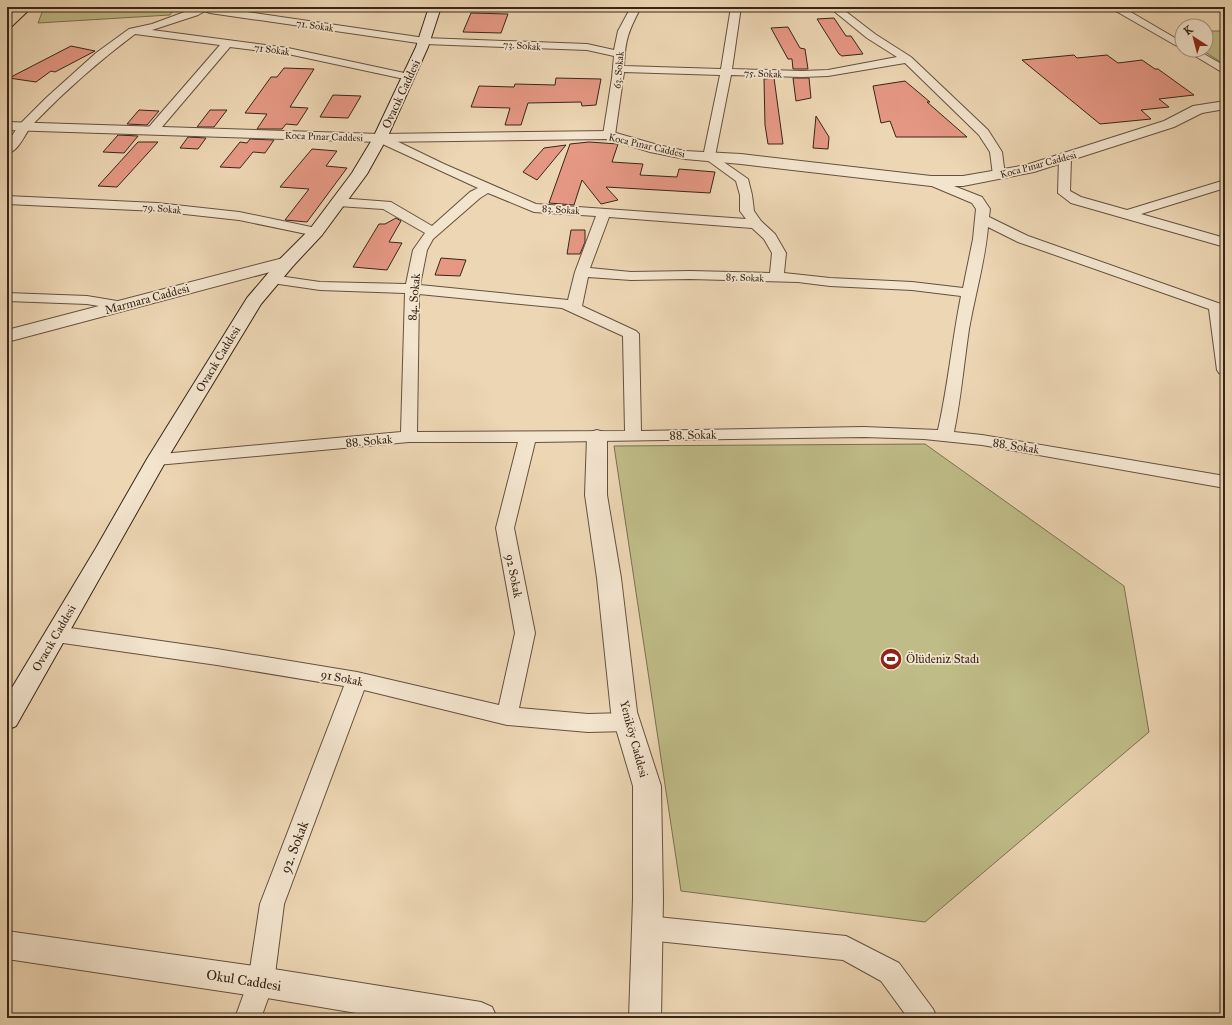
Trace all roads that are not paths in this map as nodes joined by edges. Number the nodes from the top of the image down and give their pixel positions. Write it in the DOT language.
graph roads {
  1 [pos="26,7"];
  2 [pos="206,7"];
  3 [pos="435,7"];
  4 [pos="636,7"];
  5 [pos="736,7"];
  6 [pos="834,7"];
  7 [pos="1225,7"];
  8 [pos="1116,8"];
  9 [pos="7,24"];
  10 [pos="133,31"];
  11 [pos="425,41"];
  12 [pos="1174,41"];
  13 [pos="228,43"];
  14 [pos="619,54"];
  15 [pos="1203,58"];
  16 [pos="907,59"];
  17 [pos="619,70"];
  18 [pos="725,71"];
  19 [pos="1225,71"];
  20 [pos="409,77"];
  21 [pos="1225,105"];
  22 [pos="7,126"];
  23 [pos="24,126"];
  24 [pos="152,131"];
  25 [pos="609,135"];
  26 [pos="380,138"];
  27 [pos="7,150"];
  28 [pos="709,157"];
  29 [pos="1065,158"];
  30 [pos="999,175"];
  31 [pos="931,181"];
  32 [pos="1225,184"];
  33 [pos="487,188"];
  34 [pos="7,200"];
  35 [pos="338,202"];
  36 [pos="604,212"];
  37 [pos="1127,214"];
  38 [pos="982,220"];
  39 [pos="756,224"];
  40 [pos="316,232"];
  41 [pos="433,232"];
  42 [pos="1225,244"];
  43 [pos="287,262"];
  44 [pos="582,272"];
  45 [pos="777,278"];
  46 [pos="272,279"];
  47 [pos="412,289"];
  48 [pos="970,293"];
  49 [pos="7,297"];
  50 [pos="123,306"];
  51 [pos="574,308"];
  52 [pos="1221,308"];
  53 [pos="7,336"];
  54 [pos="1225,370"];
  55 [pos="633,436"];
  56 [pos="945,436"];
  57 [pos="409,437"];
  58 [pos="528,437"];
  59 [pos="596,437"];
  60 [pos="157,459"];
  61 [pos="1225,482"];
  62 [pos="56,634"];
  63 [pos="357,680"];
  64 [pos="507,716"];
  65 [pos="7,719"];
  66 [pos="627,722"];
  67 [pos="647,928"];
  68 [pos="7,945"];
  69 [pos="261,982"];
  70 [pos="248,1018"];
  71 [pos="481,1018"];
  72 [pos="644,1018"];
  73 [pos="924,1018"];
  1 -- 9 [label="main road"];
  2 -- 10 [label="street"];
  2 -- 11 [label="street, 71. Sokak"];
  3 -- 11 [label="street, Ovacık Caddesi"];
  4 -- 14 [label="street, 63. Sokak"];
  5 -- 18 [label="street"];
  6 -- 16 [label="street"];
  7 -- 8 [label="street"];
  8 -- 12 [label="street"];
  10 -- 13 [label="street, 71 Sokak"];
  10 -- 23 [label="street"];
  11 -- 14 [label="street, 73. Sokak"];
  11 -- 20 [label="street, Ovacık Caddesi"];
  13 -- 20 [label="street, 71 Sokak"];
  13 -- 24 [label="street"];
  14 -- 17 [label="street, 63. Sokak"];
  15 -- 19 [label="street"];
  16 -- 18 [label="street, 75. Sokak"];
  16 -- 30 [label="street"];
  17 -- 18 [label="street, 75. Sokak"];
  17 -- 25 [label="street, 63. Sokak"];
  18 -- 28 [label="street"];
  20 -- 26 [label="street, Ovacık Caddesi"];
  21 -- 29 [label="street, Koca Pınar Caddesi"];
  22 -- 23 [label="street, Koca Pınar Caddesi"];
  23 -- 24 [label="street, Koca Pınar Caddesi"];
  23 -- 27 [label="street"];
  24 -- 26 [label="street, Koca Pınar Caddesi"];
  25 -- 26 [label="street, Koca Pınar Caddesi"];
  25 -- 28 [label="street, Koca Pınar Caddesi"];
  26 -- 33 [label="street, 83. Sokak"];
  26 -- 35 [label="street, Ovacık Caddesi"];
  28 -- 31 [label="street, Koca Pınar Caddesi"];
  28 -- 39 [label="street"];
  29 -- 30 [label="street, Koca Pınar Caddesi"];
  29 -- 37 [label="street"];
  30 -- 31 [label="street, Koca Pınar Caddesi"];
  31 -- 38 [label="street"];
  32 -- 37 [label="street"];
  33 -- 36 [label="street, 83. Sokak"];
  33 -- 41 [label="street, 84. Sokak"];
  34 -- 40 [label="street, 79. Sokak"];
  35 -- 40 [label="street, Ovacık Caddesi"];
  35 -- 41 [label="street"];
  36 -- 39 [label="street, 83. Sokak"];
  36 -- 44 [label="street"];
  37 -- 42 [label="street"];
  38 -- 48 [label="street"];
  38 -- 52 [label="street"];
  39 -- 45 [label="street"];
  40 -- 43 [label="street, Ovacık Caddesi"];
  41 -- 47 [label="street, 84. Sokak"];
  43 -- 46 [label="street, Ovacık Caddesi"];
  43 -- 50 [label="street, Marmara Caddesi"];
  44 -- 45 [label="street, 85. Sokak"];
  44 -- 51 [label="street"];
  45 -- 48 [label="street, 85. Sokak"];
  46 -- 47 [label="street"];
  46 -- 60 [label="street, Ovacık Caddesi"];
  47 -- 51 [label="street"];
  47 -- 57 [label="street, 84. Sokak"];
  48 -- 56 [label="street"];
  49 -- 50 [label="street"];
  50 -- 53 [label="street, Marmara Caddesi"];
  51 -- 55 [label="street"];
  52 -- 54 [label="street"];
  55 -- 56 [label="street, 88. Sokak"];
  55 -- 59 [label="street, 88. Sokak"];
  56 -- 61 [label="street, 88. Sokak"];
  57 -- 58 [label="street, 88. Sokak"];
  57 -- 60 [label="street, 88. Sokak"];
  58 -- 59 [label="street, 88. Sokak"];
  58 -- 64 [label="street, 92 Sokak"];
  59 -- 66 [label="street, Yeniköy Caddesi"];
  60 -- 62 [label="street, Ovacık Caddesi"];
  62 -- 63 [label="street, 91 Sokak"];
  62 -- 65 [label="street, Ovacık Caddesi"];
  63 -- 64 [label="street, 91 Sokak"];
  63 -- 69 [label="street, 92. Sokak"];
  64 -- 66 [label="street, 91 Sokak"];
  66 -- 67 [label="street, Yeniköy Caddesi"];
  67 -- 72 [label="street, Yeniköy Caddesi"];
  67 -- 73 [label="street"];
  68 -- 69 [label="street, Okul Caddesi"];
  69 -- 70 [label="street, 92. Sokak"];
  69 -- 71 [label="street, Okul Caddesi"];
}
